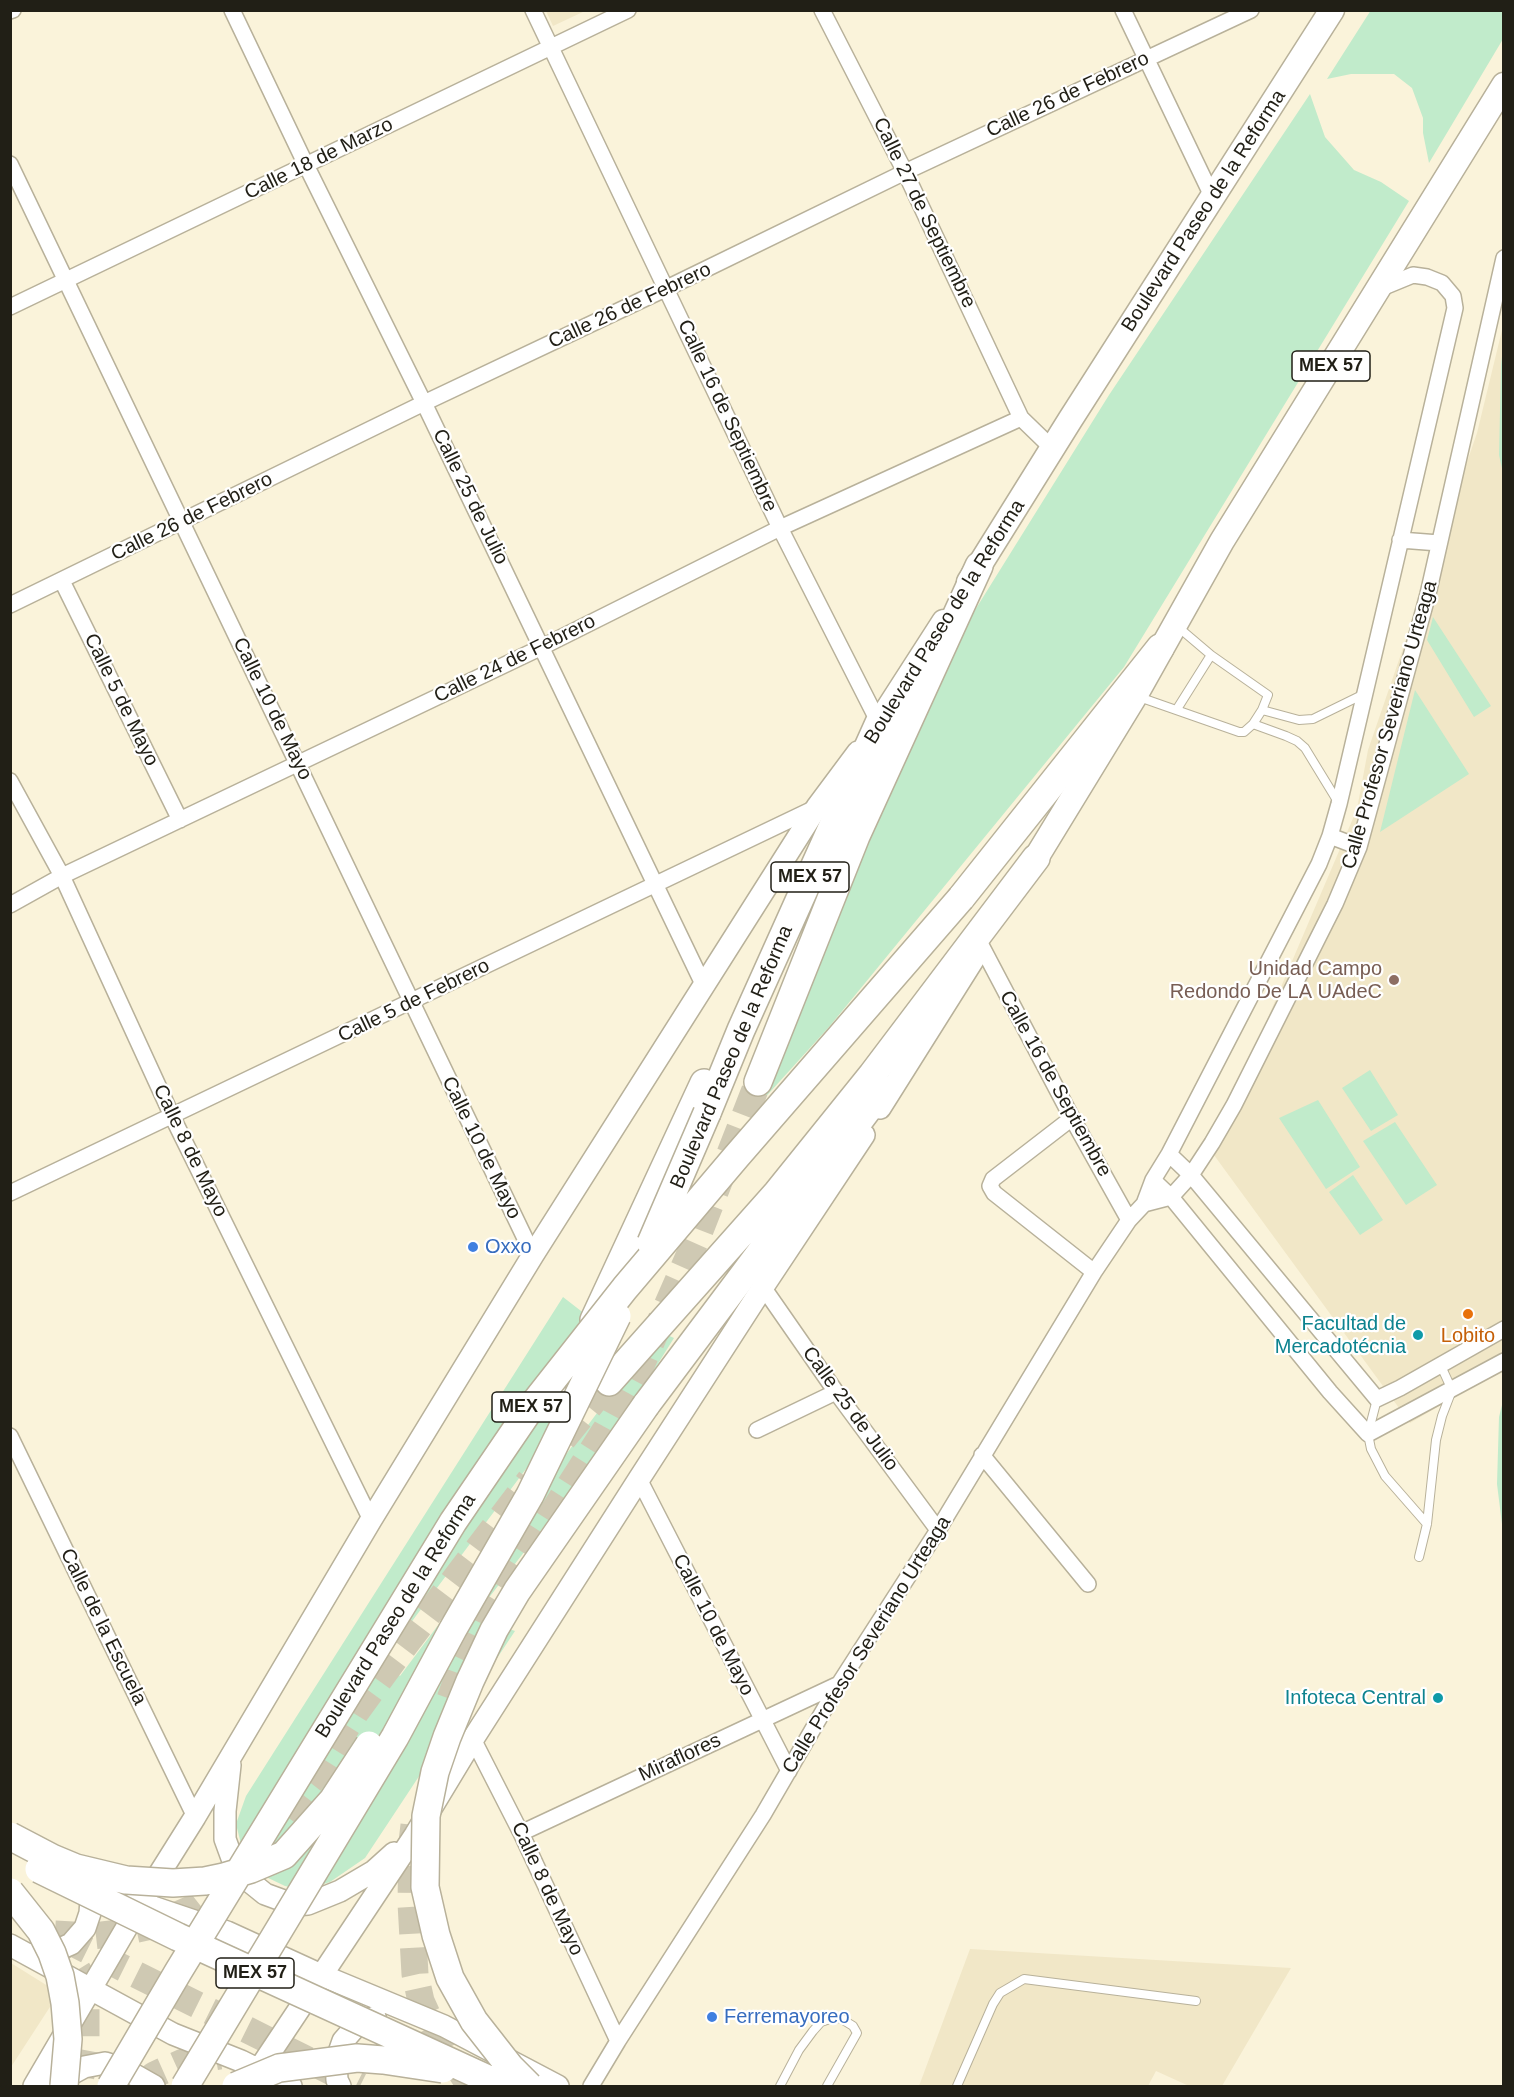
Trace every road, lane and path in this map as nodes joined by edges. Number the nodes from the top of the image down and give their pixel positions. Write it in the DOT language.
graph roads {
  1 [pos="232,10"];
  2 [pos="533,10"];
  3 [pos="628,10"];
  4 [pos="822,10"];
  5 [pos="1123,10"];
  6 [pos="1251,10"];
  7 [pos="1332,10"];
  8 [pos="551,48"];
  9 [pos="1146,58"];
  10 [pos="1503,85"];
  11 [pos="1503,106"];
  12 [pos="1477,127"];
  13 [pos="10,164"];
  14 [pos="306,165"];
  15 [pos="905,172"];
  16 [pos="1213,198"];
  17 [pos="1503,258"];
  18 [pos="68,280"];
  19 [pos="667,288"];
  20 [pos="1379,289"];
  21 [pos="10,307"];
  22 [pos="424,403"];
  23 [pos="1022,418"];
  24 [pos="1052,448"];
  25 [pos="183,522"];
  26 [pos="780,528"];
  27 [pos="1400,540"];
  28 [pos="1439,543"];
  29 [pos="980,566"];
  30 [pos="62,581"];
  31 [pos="10,606"];
  32 [pos="1175,624"];
  33 [pos="542,646"];
  34 [pos="1160,648"];
  35 [pos="1211,656"];
  36 [pos="1365,694"];
  37 [pos="1135,696"];
  38 [pos="1177,709"];
  39 [pos="1262,710"];
  40 [pos="879,723"];
  41 [pos="1253,724"];
  42 [pos="298,764"];
  43 [pos="10,781"];
  44 [pos="1339,804"];
  45 [pos="817,807"];
  46 [pos="180,820"];
  47 [pos="1330,837"];
  48 [pos="1359,847"];
  49 [pos="1036,858"];
  50 [pos="62,876"];
  51 [pos="654,884"];
  52 [pos="10,905"];
  53 [pos="982,947"];
  54 [pos="704,986"];
  55 [pos="412,1002"];
  56 [pos="936,1018"];
  57 [pos="741,1030"];
  58 [pos="758,1082"];
  59 [pos="172,1116"];
  60 [pos="1072,1118"];
  61 [pos="1169,1154"];
  62 [pos="1191,1175"];
  63 [pos="1153,1180"];
  64 [pos="10,1193"];
  65 [pos="1171,1197"];
  66 [pos="1144,1204"];
  67 [pos="1129,1220"];
  68 [pos="532,1255"];
  69 [pos="1094,1272"];
  70 [pos="763,1287"];
  71 [pos="1503,1329"];
  72 [pos="1503,1361"];
  73 [pos="1441,1366"];
  74 [pos="609,1382"];
  75 [pos="1452,1390"];
  76 [pos="836,1392"];
  77 [pos="1377,1399"];
  78 [pos="757,1430"];
  79 [pos="1368,1434"];
  80 [pos="10,1436"];
  81 [pos="982,1455"];
  82 [pos="639,1479"];
  83 [pos="372,1520"];
  84 [pos="1426,1524"];
  85 [pos="938,1530"];
  86 [pos="1419,1557"];
  87 [pos="1088,1584"];
  88 [pos="839,1684"];
  89 [pos="762,1720"];
  90 [pos="473,1739"];
  91 [pos="230,1758"];
  92 [pos="789,1771"];
  93 [pos="195,1817"];
  94 [pos="10,1830"];
  95 [pos="521,1833"];
  96 [pos="415,1835"];
  97 [pos="10,1836"];
  98 [pos="10,1853"];
  99 [pos="74,1870"];
  100 [pos="10,1892"];
  101 [pos="141,1903"];
  102 [pos="19,1950"];
  103 [pos="321,1975"];
  104 [pos="93,1989"];
  105 [pos="1196,2001"];
  106 [pos="411,2011"];
  107 [pos="618,2041"];
  108 [pos="477,2075"];
  109 [pos="254,2078"];
  110 [pos="34,2086"];
  111 [pos="51,2086"];
  112 [pos="64,2086"];
  113 [pos="111,2086"];
  114 [pos="154,2086"];
  115 [pos="185,2086"];
  116 [pos="236,2086"];
  117 [pos="291,2086"];
  118 [pos="340,2086"];
  119 [pos="503,2086"];
  120 [pos="529,2086"];
  121 [pos="558,2086"];
  122 [pos="591,2086"];
  123 [pos="780,2086"];
  124 [pos="827,2086"];
  125 [pos="957,2086"];
  1 -- 14 [label="street, Calle 25 de Julio"];
  2 -- 8 [label="street, Calle 16 de Septiembre"];
  3 -- 8 [label="street, Calle 18 de Marzo"];
  4 -- 15 [label="street, Calle 27 de Septiembre"];
  5 -- 9 [label="street"];
  6 -- 9 [label="street, Calle 26 de Febrero"];
  7 -- 16 [label="main road, Boulevard Paseo de la Reforma / MEX 57"];
  8 -- 14 [label="street, Calle 18 de Marzo"];
  8 -- 19 [label="street, Calle 16 de Septiembre"];
  9 -- 15 [label="street, Calle 26 de Febrero"];
  9 -- 16 [label="street"];
  10 -- 12 [label="main road, Boulevard Paseo de la Reforma / MEX 57"];
  11 -- 12 [label="main road"];
  12 -- 20 [label="main road, Boulevard Paseo de la Reforma / MEX 57"];
  13 -- 18 [label="street, Calle 10 de Mayo"];
  14 -- 18 [label="street, Calle 18 de Marzo"];
  14 -- 22 [label="street, Calle 25 de Julio"];
  15 -- 19 [label="street, Calle 26 de Febrero"];
  15 -- 23 [label="street, Calle 27 de Septiembre"];
  16 -- 24 [label="main road, Boulevard Paseo de la Reforma / MEX 57"];
  17 -- 28 [label="street, Calle Profesor Severiano Urteaga"];
  18 -- 21 [label="street, Calle 18 de Marzo"];
  18 -- 25 [label="street, Calle 10 de Mayo"];
  19 -- 22 [label="street, Calle 26 de Febrero"];
  19 -- 26 [label="street, Calle 16 de Septiembre"];
  20 -- 27 [label="street, Calle Profesor Severiano Urteaga"];
  20 -- 32 [label="main road, Boulevard Paseo de la Reforma / MEX 57"];
  22 -- 25 [label="street, Calle 26 de Febrero"];
  22 -- 33 [label="street, Calle 25 de Julio"];
  23 -- 24 [label="street, Calle 27 de Septiembre"];
  23 -- 26 [label="street, Calle 24 de Febrero"];
  24 -- 29 [label="main road, Boulevard Paseo de la Reforma / MEX 57"];
  25 -- 30 [label="street, Calle 26 de Febrero"];
  25 -- 42 [label="street, Calle 10 de Mayo"];
  26 -- 33 [label="street, Calle 24 de Febrero"];
  26 -- 40 [label="street, Calle 16 de Septiembre"];
  27 -- 28 [label="street"];
  27 -- 36 [label="street, Calle Profesor Severiano Urteaga"];
  28 -- 48 [label="street, Calle Profesor Severiano Urteaga"];
  29 -- 40 [label="main road, Boulevard Paseo de la Reforma / MEX 57"];
  29 -- 58 [label="highway"];
  30 -- 31 [label="street, Calle 26 de Febrero"];
  30 -- 46 [label="street, Calle 5 de Mayo"];
  32 -- 34 [label="main road, Boulevard Paseo de la Reforma / MEX 57"];
  32 -- 35 [label="lane"];
  33 -- 42 [label="street, Calle 24 de Febrero"];
  33 -- 51 [label="street, Calle 25 de Julio"];
  34 -- 37 [label="main road, Boulevard Paseo de la Reforma"];
  34 -- 113 [label="highway, Boulevard Paseo de la Reforma / MEX 57, bridge"];
  35 -- 38 [label="lane"];
  35 -- 39 [label="lane"];
  36 -- 39 [label="lane"];
  36 -- 44 [label="street, Calle Profesor Severiano Urteaga"];
  37 -- 38 [label="lane"];
  37 -- 49 [label="main road, Boulevard Paseo de la Reforma"];
  38 -- 41 [label="lane"];
  39 -- 41 [label="lane"];
  40 -- 45 [label="main road"];
  40 -- 57 [label="highway, Boulevard Paseo de la Reforma / MEX 57"];
  41 -- 44 [label="lane"];
  42 -- 46 [label="street, Calle 24 de Febrero"];
  42 -- 55 [label="street, Calle 10 de Mayo"];
  43 -- 50 [label="street, Calle 8 de Mayo"];
  44 -- 47 [label="street, Calle Profesor Severiano Urteaga"];
  45 -- 51 [label="street, Calle 5 de Febrero"];
  45 -- 54 [label="main road"];
  46 -- 50 [label="street, Calle 24 de Febrero"];
  47 -- 48 [label="street"];
  47 -- 61 [label="street, Calle Profesor Severiano Urteaga"];
  48 -- 62 [label="street, Calle Profesor Severiano Urteaga"];
  49 -- 53 [label="main road"];
  49 -- 74 [label="highway"];
  50 -- 52 [label="street, Calle 24 de Febrero"];
  50 -- 59 [label="street, Calle 8 de Mayo"];
  51 -- 54 [label="street, Calle 25 de Julio"];
  51 -- 55 [label="street, Calle 5 de Febrero"];
  53 -- 56 [label="main road"];
  53 -- 60 [label="street, Calle 16 de Septiembre"];
  54 -- 68 [label="main road"];
  55 -- 59 [label="street, Calle 5 de Febrero"];
  55 -- 68 [label="street, Calle 10 de Mayo"];
  56 -- 70 [label="main road"];
  56 -- 120 [label="highway, bridge"];
  57 -- 97 [label="highway, bridge"];
  57 -- 115 [label="highway, Boulevard Paseo de la Reforma / MEX 57, bridge"];
  59 -- 64 [label="street, Calle 5 de Febrero"];
  59 -- 83 [label="street, Calle 8 de Mayo"];
  60 -- 67 [label="street, Calle 16 de Septiembre"];
  60 -- 69 [label="street"];
  61 -- 62 [label="street"];
  61 -- 63 [label="street, Calle Profesor Severiano Urteaga"];
  62 -- 65 [label="street, Calle Profesor Severiano Urteaga"];
  62 -- 77 [label="street"];
  63 -- 65 [label="street"];
  63 -- 66 [label="street, Calle Profesor Severiano Urteaga"];
  65 -- 66 [label="street"];
  65 -- 79 [label="street"];
  66 -- 67 [label="street, Calle Profesor Severiano Urteaga"];
  67 -- 69 [label="street, Calle Profesor Severiano Urteaga"];
  68 -- 83 [label="main road"];
  69 -- 81 [label="street, Calle Profesor Severiano Urteaga"];
  70 -- 76 [label="street, Calle 25 de Julio"];
  70 -- 82 [label="main road"];
  71 -- 73 [label="street"];
  72 -- 75 [label="street"];
  73 -- 75 [label="lane"];
  73 -- 77 [label="street"];
  75 -- 79 [label="street"];
  75 -- 84 [label="lane"];
  76 -- 78 [label="street"];
  76 -- 85 [label="street, Calle 25 de Julio"];
  77 -- 79 [label="lane"];
  79 -- 84 [label="lane"];
  80 -- 93 [label="street, Calle de la Escuela"];
  81 -- 85 [label="street, Calle Profesor Severiano Urteaga"];
  81 -- 87 [label="street"];
  82 -- 89 [label="street, Calle 10 de Mayo"];
  82 -- 90 [label="main road"];
  83 -- 91 [label="main road"];
  84 -- 86 [label="lane"];
  85 -- 88 [label="street, Calle Profesor Severiano Urteaga"];
  88 -- 89 [label="street, Miraflores"];
  88 -- 92 [label="street, Calle Profesor Severiano Urteaga"];
  89 -- 92 [label="street, Calle 10 de Mayo"];
  89 -- 95 [label="street, Miraflores"];
  90 -- 95 [label="street, Calle 8 de Mayo"];
  90 -- 96 [label="main road"];
  91 -- 93 [label="main road"];
  91 -- 96 [label="main road"];
  92 -- 107 [label="street, Calle Profesor Severiano Urteaga"];
  93 -- 101 [label="main road"];
  94 -- 99 [label="main road"];
  95 -- 107 [label="street, Calle 8 de Mayo"];
  96 -- 103 [label="main road"];
  98 -- 108 [label="highway, MEX 57, bridge"];
  99 -- 101 [label="main road"];
  99 -- 102 [label="main road"];
  100 -- 112 [label="highway, bridge"];
  101 -- 103 [label="main road"];
  101 -- 104 [label="main road"];
  102 -- 104 [label="main road"];
  103 -- 106 [label="main road"];
  103 -- 109 [label="main road"];
  104 -- 109 [label="main road"];
  104 -- 110 [label="main road"];
  105 -- 125 [label="lane"];
  106 -- 118 [label="main road"];
  106 -- 121 [label="main road"];
  107 -- 122 [label="street, Calle Profesor Severiano Urteaga"];
  108 -- 116 [label="highway, bridge"];
  108 -- 119 [label="highway, MEX 57, bridge"];
  109 -- 117 [label="main road"];
  111 -- 114 [label="main road"];
  123 -- 124 [label="lane"];
}
